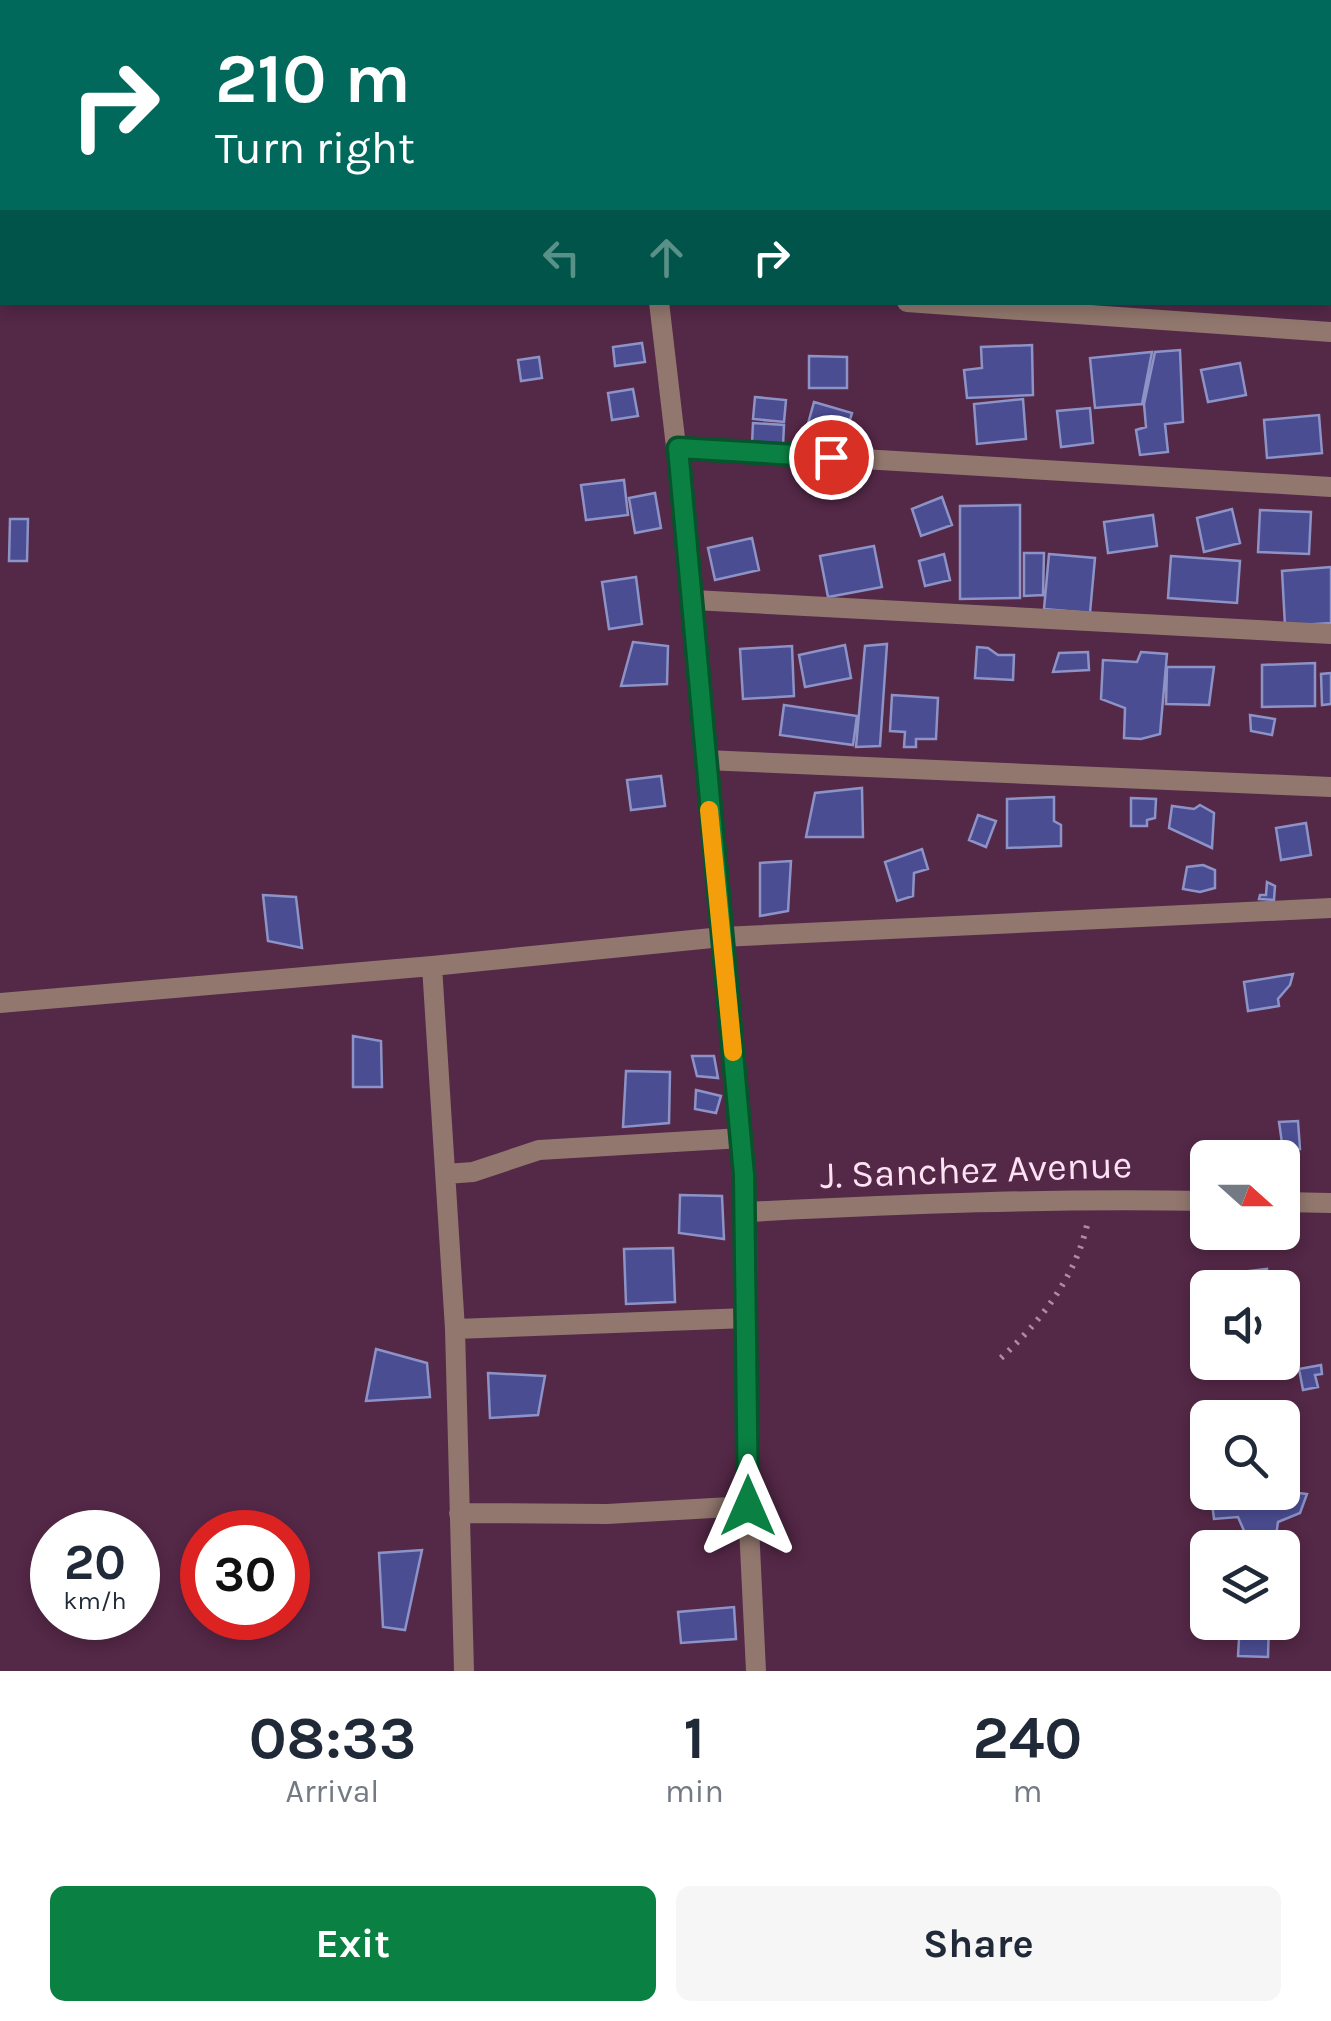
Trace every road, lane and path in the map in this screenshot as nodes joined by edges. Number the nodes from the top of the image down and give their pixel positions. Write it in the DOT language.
graph roads {
  1 [pos="659,305"];
  2 [pos="949,305"];
  3 [pos="1331,332"];
  4 [pos="678,448"];
  5 [pos="1331,486"];
  6 [pos="694,600"];
  7 [pos="1331,634"];
  8 [pos="705,760"];
  9 [pos="1331,788"];
  10 [pos="1331,908"];
  11 [pos="722,937"];
  12 [pos="432,966"];
  13 [pos="0,1003"];
  14 [pos="742,1138"];
  15 [pos="446,1174"];
  16 [pos="1092,1199"];
  17 [pos="1190,1201"];
  18 [pos="1300,1202"];
  19 [pos="1331,1203"];
  20 [pos="746,1212"];
  21 [pos="747,1318"];
  22 [pos="455,1329"];
  23 [pos="1001,1358"];
  24 [pos="748,1506"];
  25 [pos="458,1513"];
  26 [pos="464,1671"];
  27 [pos="756,1671"];
  1 -- 4 [label="street"];
  2 -- 3 [label="street"];
  4 -- 5 [label="street"];
  4 -- 6 [label="street"];
  6 -- 7 [label="street"];
  6 -- 8 [label="street"];
  8 -- 9 [label="street"];
  8 -- 11 [label="street"];
  10 -- 11 [label="street"];
  11 -- 12 [label="street"];
  11 -- 14 [label="street"];
  12 -- 13 [label="street"];
  12 -- 15 [label="street"];
  14 -- 15 [label="street"];
  14 -- 20 [label="street"];
  15 -- 22 [label="street"];
  16 -- 17 [label="street, J. Sanchez Avenue"];
  16 -- 20 [label="street, J. Sanchez Avenue"];
  16 -- 23 [label="path"];
  18 -- 19 [label="street"];
  20 -- 21 [label="street"];
  21 -- 22 [label="street"];
  21 -- 24 [label="street"];
  22 -- 25 [label="street"];
  24 -- 25 [label="street"];
  24 -- 27 [label="street"];
  25 -- 26 [label="street"];
}
